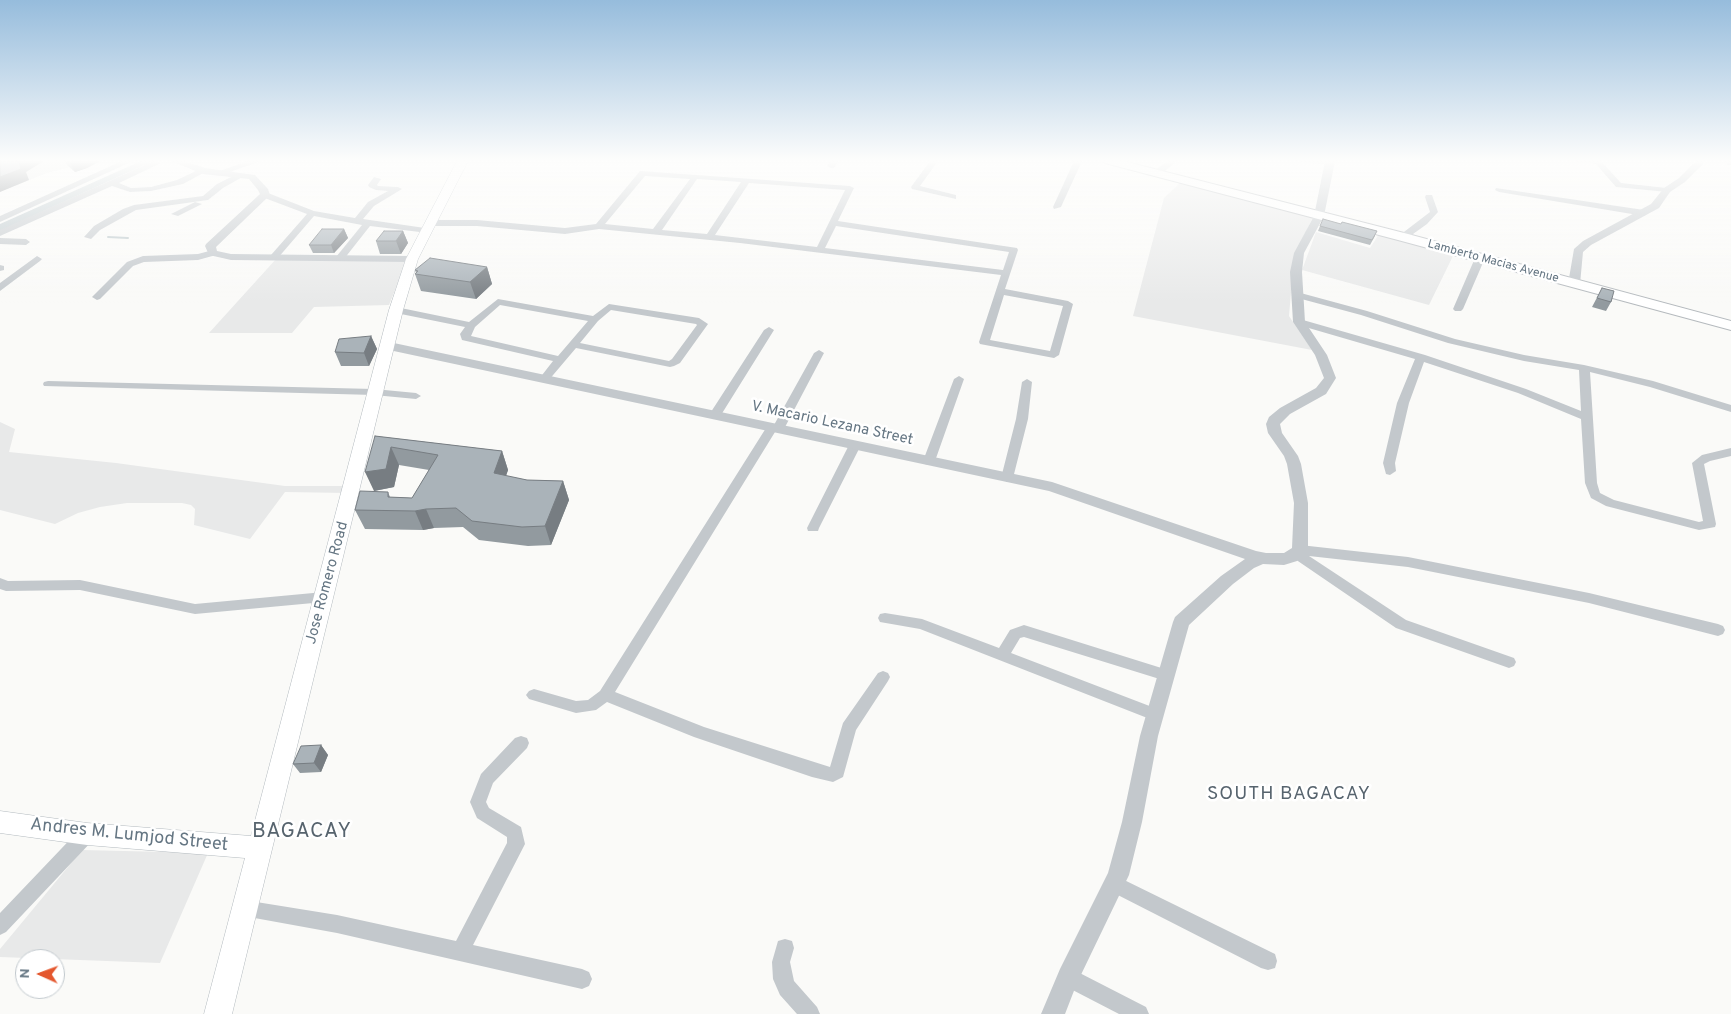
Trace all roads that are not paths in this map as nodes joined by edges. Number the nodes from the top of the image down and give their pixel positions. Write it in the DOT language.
graph roads {
  1 [pos="24,208"];
  2 [pos="55,208"];
  3 [pos="133,208"];
  4 [pos="189,208"];
  5 [pos="251,208"];
  6 [pos="300,208"];
  7 [pos="367,208"];
  8 [pos="437,208"];
  9 [pos="614,208"];
  10 [pos="673,208"];
  11 [pos="728,208"];
  12 [pos="840,208"];
  13 [pos="1289,208"];
  14 [pos="1321,208"];
  15 [pos="1433,208"];
  16 [pos="1620,208"];
  17 [pos="1651,208"];
  18 [pos="1644,212"];
  19 [pos="312,213"];
  20 [pos="175,214"];
  21 [pos="1319,216"];
  22 [pos="0,219"];
  23 [pos="357,221"];
  24 [pos="833,223"];
  25 [pos="368,224"];
  26 [pos="599,226"];
  27 [pos="427,227"];
  28 [pos="657,230"];
  29 [pos="0,233"];
  30 [pos="88,237"];
  31 [pos="709,237"];
  32 [pos="1403,237"];
  33 [pos="0,241"];
  34 [pos="26,242"];
  35 [pos="820,250"];
  36 [pos="213,253"];
  37 [pos="274,257"];
  38 [pos="341,257"];
  39 [pos="1480,258"];
  40 [pos="37,259"];
  41 [pos="412,259"];
  42 [pos="1006,273"];
  43 [pos="1574,284"];
  44 [pos="0,288"];
  45 [pos="1000,291"];
  46 [pos="1296,295"];
  47 [pos="97,297"];
  48 [pos="1458,309"];
  49 [pos="396,310"];
  50 [pos="595,319"];
  51 [pos="1300,322"];
  52 [pos="471,325"];
  53 [pos="1731,326"];
  54 [pos="769,330"];
  55 [pos="575,345"];
  56 [pos="388,346"];
  57 [pos="819,353"];
  58 [pos="1421,357"];
  59 [pos="561,360"];
  60 [pos="1584,368"];
  61 [pos="544,379"];
  62 [pos="959,379"];
  63 [pos="1027,382"];
  64 [pos="48,384"];
  65 [pos="374,392"];
  66 [pos="416,396"];
  67 [pos="1731,409"];
  68 [pos="715,416"];
  69 [pos="1587,417"];
  70 [pos="775,428"];
  71 [pos="855,444"];
  72 [pos="1731,452"];
  73 [pos="929,461"];
  74 [pos="1390,471"];
  75 [pos="1007,478"];
  76 [pos="813,528"];
  77 [pos="1298,552"];
  78 [pos="1261,558"];
  79 [pos="0,583"];
  80 [pos="324,598"];
  81 [pos="885,618"];
  82 [pos="1718,630"];
  83 [pos="1002,655"];
  84 [pos="1509,662"];
  85 [pos="1166,675"];
  86 [pos="883,677"];
  87 [pos="534,694"];
  88 [pos="605,695"];
  89 [pos="1155,716"];
  90 [pos="521,744"];
  91 [pos="0,822"];
  92 [pos="87,834"];
  93 [pos="259,848"];
  94 [pos="1114,884"];
  95 [pos="244,909"];
  96 [pos="0,926"];
  97 [pos="785,948"];
  98 [pos="460,952"];
  99 [pos="1268,961"];
  100 [pos="1068,977"];
  101 [pos="582,979"];
  102 [pos="218,1014"];
  103 [pos="810,1014"];
  104 [pos="1053,1014"];
  105 [pos="1139,1014"];
  1 -- 22 [label="street"];
  2 -- 29 [label="street"];
  3 -- 30 [label="street"];
  4 -- 20 [label="street"];
  5 -- 36 [label="street"];
  6 -- 19 [label="street"];
  7 -- 23 [label="street"];
  8 -- 27 [label="main road, Jose Romero Road"];
  9 -- 26 [label="street"];
  10 -- 28 [label="street"];
  11 -- 31 [label="street"];
  12 -- 24 [label="street"];
  13 -- 21 [label="main road, Lamberto Macias Avenue"];
  14 -- 21 [label="street"];
  15 -- 32 [label="street"];
  16 -- 18 [label="street"];
  17 -- 18 [label="street"];
  18 -- 43 [label="street"];
  19 -- 23 [label="street"];
  19 -- 37 [label="street"];
  21 -- 32 [label="main road, Lamberto Macias Avenue"];
  21 -- 46 [label="street"];
  23 -- 25 [label="street"];
  24 -- 35 [label="street"];
  24 -- 42 [label="street"];
  25 -- 27 [label="street"];
  25 -- 38 [label="street"];
  26 -- 27 [label="street"];
  26 -- 28 [label="street"];
  27 -- 41 [label="main road, Jose Romero Road"];
  28 -- 31 [label="street"];
  31 -- 35 [label="street"];
  32 -- 39 [label="main road, Lamberto Macias Avenue"];
  33 -- 34 [label="street"];
  35 -- 42 [label="street"];
  36 -- 37 [label="street"];
  36 -- 47 [label="street"];
  37 -- 38 [label="street"];
  38 -- 41 [label="street"];
  39 -- 43 [label="main road, Lamberto Macias Avenue"];
  39 -- 48 [label="street"];
  40 -- 44 [label="street"];
  41 -- 49 [label="main road, Jose Romero Road"];
  42 -- 45 [label="street"];
  43 -- 53 [label="main road, Lamberto Macias Avenue"];
  45 -- 45 [label="street"];
  46 -- 51 [label="street"];
  46 -- 60 [label="street"];
  49 -- 52 [label="street"];
  49 -- 56 [label="main road, Jose Romero Road"];
  50 -- 52 [label="street"];
  50 -- 55 [label="street"];
  50 -- 55 [label="street"];
  51 -- 58 [label="street"];
  51 -- 77 [label="street"];
  52 -- 59 [label="street"];
  54 -- 68 [label="street"];
  55 -- 59 [label="street"];
  56 -- 61 [label="street, V. Macario Lezana Street"];
  56 -- 65 [label="main road, Jose Romero Road"];
  57 -- 70 [label="street"];
  58 -- 69 [label="street"];
  58 -- 74 [label="street"];
  59 -- 61 [label="street"];
  60 -- 67 [label="street"];
  60 -- 69 [label="street"];
  61 -- 68 [label="street, V. Macario Lezana Street"];
  62 -- 73 [label="street"];
  63 -- 75 [label="street"];
  64 -- 65 [label="street"];
  65 -- 66 [label="street"];
  65 -- 80 [label="main road, Jose Romero Road"];
  68 -- 70 [label="street, V. Macario Lezana Street"];
  69 -- 72 [label="street"];
  70 -- 71 [label="street, V. Macario Lezana Street"];
  70 -- 88 [label="street"];
  71 -- 73 [label="street, V. Macario Lezana Street"];
  71 -- 76 [label="street"];
  73 -- 75 [label="street, V. Macario Lezana Street"];
  75 -- 78 [label="street, V. Macario Lezana Street"];
  77 -- 78 [label="street"];
  77 -- 82 [label="street"];
  77 -- 84 [label="street"];
  78 -- 85 [label="street"];
  79 -- 80 [label="street"];
  80 -- 93 [label="main road, Jose Romero Road"];
  81 -- 83 [label="street"];
  83 -- 85 [label="street"];
  83 -- 89 [label="street"];
  85 -- 89 [label="street"];
  86 -- 88 [label="street"];
  87 -- 88 [label="street"];
  89 -- 94 [label="street"];
  90 -- 98 [label="street"];
  91 -- 92 [label="main road, Andres M. Lumjod Street"];
  92 -- 93 [label="main road, Andres M. Lumjod Street"];
  92 -- 96 [label="street"];
  93 -- 95 [label="main road, Jose Romero Road"];
  94 -- 99 [label="street"];
  94 -- 100 [label="street"];
  95 -- 98 [label="street"];
  95 -- 102 [label="main road, Jose Romero Road"];
  97 -- 103 [label="street"];
  98 -- 101 [label="street"];
  100 -- 104 [label="street"];
  100 -- 105 [label="street"];
}
